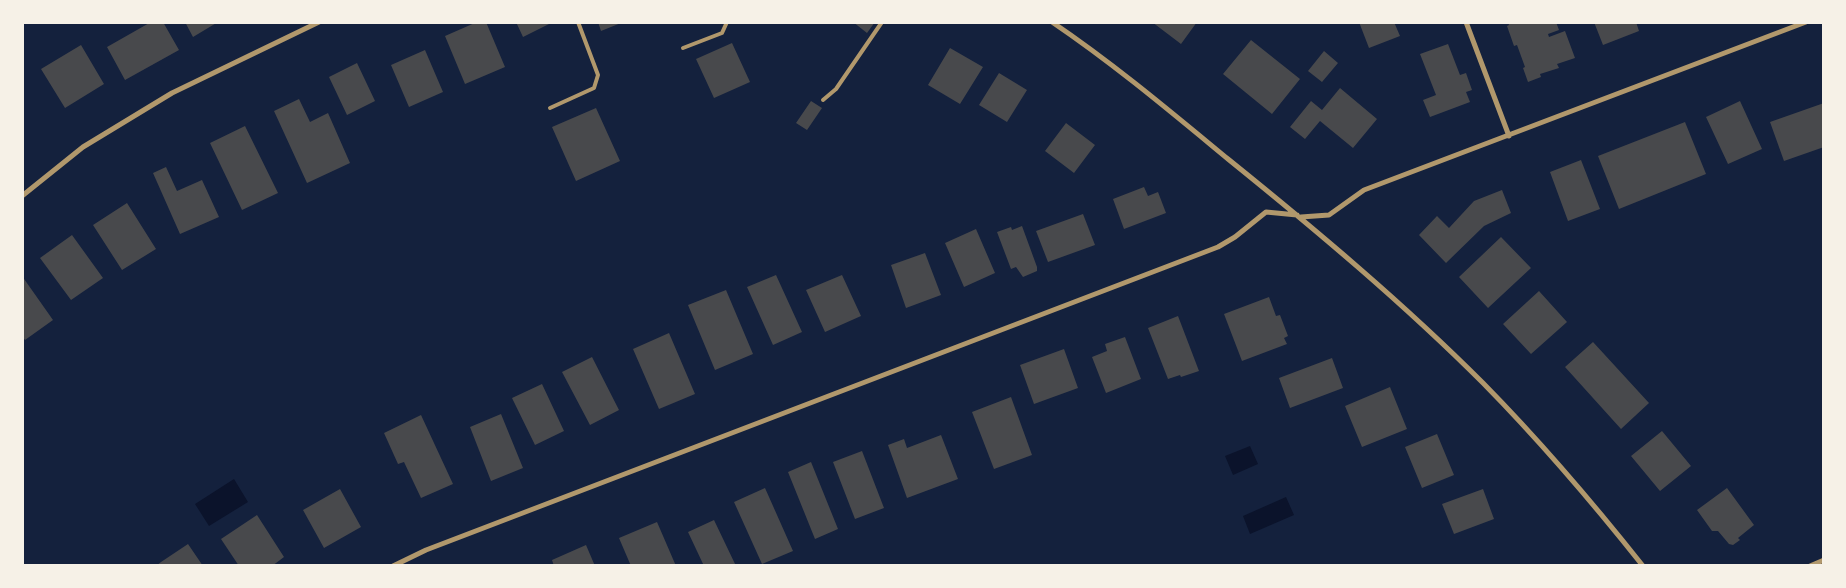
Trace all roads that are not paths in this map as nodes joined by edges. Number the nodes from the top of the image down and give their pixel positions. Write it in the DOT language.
graph roads {
  1 [pos="319,22"];
  2 [pos="578,22"];
  3 [pos="727,22"];
  4 [pos="882,22"];
  5 [pos="1052,22"];
  6 [pos="1466,22"];
  7 [pos="1806,22"];
  8 [pos="683,48"];
  9 [pos="823,100"];
  10 [pos="550,108"];
  11 [pos="1509,136"];
  12 [pos="22,196"];
  13 [pos="1299,216"];
  14 [pos="1824,560"];
  15 [pos="393,566"];
  16 [pos="1643,566"];
  17 [pos="1810,566"];
  1 -- 12 [label="street"];
  2 -- 10 [label="lane"];
  3 -- 8 [label="lane"];
  4 -- 9 [label="lane"];
  5 -- 13 [label="street"];
  6 -- 11 [label="street"];
  7 -- 11 [label="street"];
  11 -- 13 [label="street"];
  13 -- 15 [label="street"];
  13 -- 16 [label="street"];
  14 -- 17 [label="street"];
}
